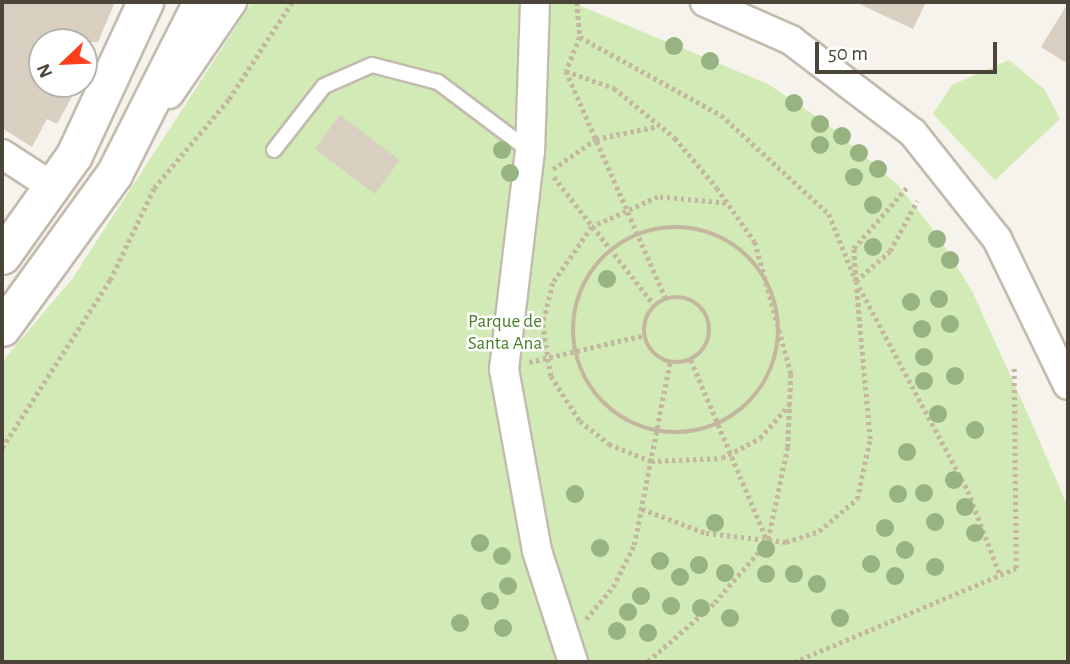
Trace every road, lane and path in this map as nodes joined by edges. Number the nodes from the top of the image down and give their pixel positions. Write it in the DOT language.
graph roads {
  1 [pos="145,2"];
  2 [pos="201,2"];
  3 [pos="232,2"];
  4 [pos="292,2"];
  5 [pos="535,2"];
  6 [pos="578,2"];
  7 [pos="705,2"];
  8 [pos="580,37"];
  9 [pos="566,71"];
  10 [pos="660,126"];
  11 [pos="596,139"];
  12 [pos="274,150"];
  13 [pos="530,151"];
  14 [pos="2,155"];
  15 [pos="550,171"];
  16 [pos="114,174"];
  17 [pos="53,187"];
  18 [pos="907,188"];
  19 [pos="917,201"];
  20 [pos="728,203"];
  21 [pos="626,207"];
  22 [pos="592,227"];
  23 [pos="637,234"];
  24 [pos="610,249"];
  25 [pos="2,256"];
  26 [pos="856,281"];
  27 [pos="773,296"];
  28 [pos="666,299"];
  29 [pos="655,306"];
  30 [pos="2,328"];
  31 [pos="645,335"];
  32 [pos="574,350"];
  33 [pos="546,358"];
  34 [pos="691,360"];
  35 [pos="670,362"];
  36 [pos="1014,366"];
  37 [pos="505,369"];
  38 [pos="1068,385"];
  39 [pos="790,404"];
  40 [pos="719,425"];
  41 [pos="655,434"];
  42 [pos="2,448"];
  43 [pos="731,453"];
  44 [pos="651,461"];
  45 [pos="642,509"];
  46 [pos="768,542"];
  47 [pos="1000,575"];
  48 [pos="578,628"];
  49 [pos="573,662"];
  50 [pos="648,662"];
  51 [pos="794,662"];
  1 -- 17 [label="street"];
  2 -- 16 [label="street"];
  3 -- 16 [label="street"];
  4 -- 42 [label="path"];
  5 -- 13 [label="street"];
  6 -- 8 [label="path"];
  7 -- 38 [label="street"];
  8 -- 9 [label="path"];
  8 -- 26 [label="path"];
  9 -- 10 [label="path"];
  9 -- 11 [label="path"];
  10 -- 11 [label="path"];
  10 -- 20 [label="path"];
  11 -- 15 [label="path"];
  11 -- 21 [label="path"];
  12 -- 13 [label="lane"];
  13 -- 15 [label="path"];
  13 -- 37 [label="street"];
  14 -- 17 [label="street"];
  15 -- 22 [label="path"];
  16 -- 30 [label="street"];
  17 -- 25 [label="street"];
  18 -- 26 [label="path"];
  19 -- 26 [label="path"];
  20 -- 21 [label="path"];
  20 -- 27 [label="path"];
  21 -- 22 [label="path"];
  21 -- 23 [label="path"];
  22 -- 24 [label="path"];
  22 -- 33 [label="path"];
  23 -- 24 [label="path"];
  23 -- 27 [label="path"];
  23 -- 28 [label="path"];
  24 -- 29 [label="path"];
  24 -- 32 [label="path"];
  26 -- 46 [label="path"];
  26 -- 47 [label="path"];
  27 -- 39 [label="path"];
  27 -- 40 [label="path"];
  28 -- 29 [label="path"];
  28 -- 34 [label="path"];
  29 -- 31 [label="path"];
  31 -- 32 [label="path"];
  31 -- 35 [label="path"];
  32 -- 33 [label="path"];
  32 -- 41 [label="path"];
  33 -- 37 [label="path"];
  33 -- 44 [label="path"];
  34 -- 35 [label="path"];
  34 -- 40 [label="path"];
  35 -- 41 [label="path"];
  36 -- 47 [label="path"];
  37 -- 49 [label="street"];
  39 -- 43 [label="path"];
  39 -- 46 [label="path"];
  40 -- 41 [label="path"];
  40 -- 43 [label="path"];
  41 -- 44 [label="path"];
  43 -- 44 [label="path"];
  43 -- 46 [label="path"];
  44 -- 45 [label="path"];
  45 -- 46 [label="path"];
  45 -- 48 [label="path"];
  46 -- 50 [label="path"];
  47 -- 51 [label="path"];
}
